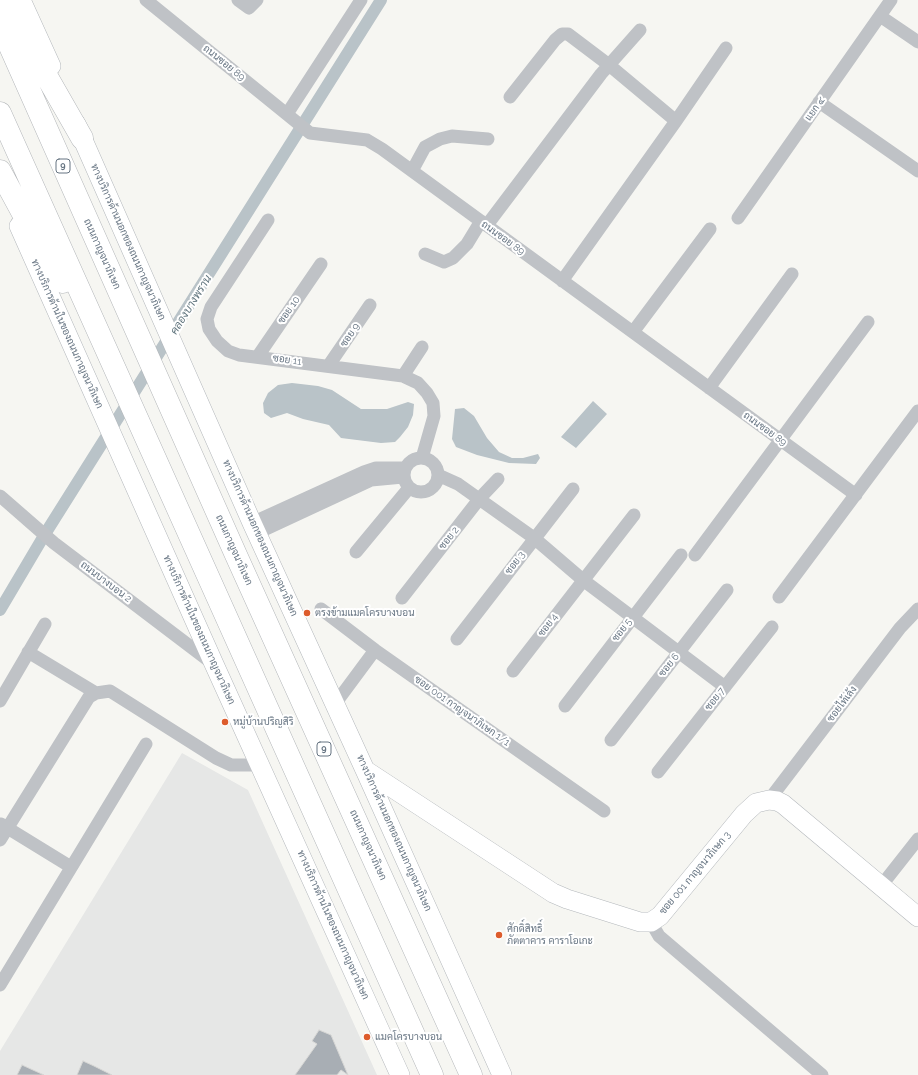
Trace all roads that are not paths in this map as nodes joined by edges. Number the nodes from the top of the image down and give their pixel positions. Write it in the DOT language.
graph roads {
  1 [pos="3,0"];
  2 [pos="21,0"];
  3 [pos="146,0"];
  4 [pos="238,0"];
  5 [pos="257,0"];
  6 [pos="361,0"];
  7 [pos="891,0"];
  8 [pos="880,16"];
  9 [pos="0,24"];
  10 [pos="640,30"];
  11 [pos="918,42"];
  12 [pos="726,48"];
  13 [pos="609,65"];
  14 [pos="510,97"];
  15 [pos="820,102"];
  16 [pos="0,113"];
  17 [pos="288,116"];
  18 [pos="676,121"];
  19 [pos="82,138"];
  20 [pos="488,139"];
  21 [pos="0,170"];
  22 [pos="412,171"];
  23 [pos="918,171"];
  24 [pos="0,184"];
  25 [pos="738,218"];
  26 [pos="268,220"];
  27 [pos="484,223"];
  28 [pos="710,229"];
  29 [pos="425,254"];
  30 [pos="321,264"];
  31 [pos="792,274"];
  32 [pos="562,280"];
  33 [pos="370,305"];
  34 [pos="868,322"];
  35 [pos="633,332"];
  36 [pos="105,347"];
  37 [pos="422,347"];
  38 [pos="258,356"];
  39 [pos="329,365"];
  40 [pos="403,376"];
  41 [pos="709,388"];
  42 [pos="918,411"];
  43 [pos="779,440"];
  44 [pos="422,458"];
  45 [pos="438,475"];
  46 [pos="406,478"];
  47 [pos="498,479"];
  48 [pos="573,489"];
  49 [pos="0,496"];
  50 [pos="856,496"];
  51 [pos="480,498"];
  52 [pos="634,515"];
  53 [pos="254,528"];
  54 [pos="534,538"];
  55 [pos="356,552"];
  56 [pos="681,555"];
  57 [pos="695,555"];
  58 [pos="583,580"];
  59 [pos="727,590"];
  60 [pos="402,598"];
  61 [pos="779,598"];
  62 [pos="321,609"];
  63 [pos="918,609"];
  64 [pos="631,618"];
  65 [pos="45,624"];
  66 [pos="772,627"];
  67 [pos="457,639"];
  68 [pos="375,650"];
  69 [pos="28,652"];
  70 [pos="678,653"];
  71 [pos="214,664"];
  72 [pos="513,671"];
  73 [pos="725,687"];
  74 [pos="96,693"];
  75 [pos="0,701"];
  76 [pos="336,704"];
  77 [pos="565,706"];
  78 [pos="611,740"];
  79 [pos="146,744"];
  80 [pos="261,765"];
  81 [pos="365,770"];
  82 [pos="658,772"];
  83 [pos="769,800"];
  84 [pos="604,811"];
  85 [pos="4,826"];
  86 [pos="918,839"];
  87 [pos="0,840"];
  88 [pos="71,867"];
  89 [pos="882,886"];
  90 [pos="918,917"];
  91 [pos="651,922"];
  92 [pos="0,984"];
  93 [pos="400,1075"];
  94 [pos="432,1075"];
  95 [pos="471,1075"];
  96 [pos="502,1075"];
  97 [pos="822,1075"];
  1 -- 19 [label="highway"];
  2 -- 19 [label="main road, ทางบริการด้านนอกของถนนกาญจนาภิเษก"];
  3 -- 17 [label="street, ถนนซอย 89"];
  4 -- 5 [label="street"];
  6 -- 17 [label="street"];
  7 -- 8 [label="street, แยก ๔"];
  8 -- 11 [label="street"];
  8 -- 15 [label="street, แยก ๔"];
  9 -- 95 [label="highway, ถนนกาญจนาภิเษก / 9"];
  10 -- 13 [label="street"];
  12 -- 18 [label="street"];
  13 -- 14 [label="street"];
  13 -- 18 [label="street"];
  13 -- 27 [label="street"];
  15 -- 23 [label="street"];
  15 -- 25 [label="street, แยก ๔"];
  16 -- 36 [label="highway"];
  17 -- 22 [label="street, ถนนซอย 89"];
  18 -- 32 [label="street"];
  19 -- 53 [label="main road, ทางบริการด้านนอกของถนนกาญจนาภิเษก"];
  20 -- 22 [label="street"];
  21 -- 36 [label="highway"];
  22 -- 27 [label="street, ถนนซอย 89"];
  24 -- 71 [label="main road, ทางบริการด้านในของถนนกาญจนาภิเษก"];
  26 -- 38 [label="street, ซอย 11"];
  27 -- 29 [label="street"];
  27 -- 32 [label="street, ถนนซอย 89"];
  28 -- 35 [label="street"];
  30 -- 38 [label="street, ซอย 10"];
  31 -- 41 [label="street"];
  32 -- 35 [label="street, ถนนซอย 89"];
  33 -- 39 [label="street, ซอย 9"];
  34 -- 43 [label="street"];
  35 -- 41 [label="street, ถนนซอย 89"];
  36 -- 94 [label="highway"];
  37 -- 40 [label="street"];
  38 -- 39 [label="street, ซอย 11"];
  39 -- 40 [label="street, ซอย 11"];
  40 -- 44 [label="street, ซอย 11"];
  41 -- 43 [label="street, ถนนซอย 89"];
  42 -- 50 [label="street"];
  43 -- 50 [label="street, ถนนซอย 89"];
  43 -- 57 [label="street"];
  44 -- 45 [label="street"];
  44 -- 46 [label="street"];
  45 -- 46 [label="street"];
  45 -- 51 [label="street"];
  46 -- 53 [label="street"];
  46 -- 55 [label="street"];
  47 -- 51 [label="street, ซอย 2"];
  48 -- 54 [label="street, ซอย 3"];
  49 -- 71 [label="street, ถนนบางบอน 2"];
  50 -- 61 [label="street"];
  51 -- 54 [label="street"];
  51 -- 60 [label="street, ซอย 2"];
  52 -- 58 [label="street, ซอย 4"];
  53 -- 76 [label="main road, ทางบริการด้านนอกของถนนกาญจนาภิเษก"];
  54 -- 58 [label="street"];
  54 -- 67 [label="street, ซอย 3"];
  56 -- 64 [label="street, ซอย 5"];
  58 -- 64 [label="street"];
  58 -- 72 [label="street, ซอย 4"];
  59 -- 70 [label="street, ซอย 6"];
  62 -- 68 [label="street, ซอย 001 กาญจนาภิเษก 1/1"];
  63 -- 83 [label="street, ซอยไท้เล้ง"];
  64 -- 70 [label="street"];
  64 -- 77 [label="street, ซอย 5"];
  65 -- 69 [label="street"];
  66 -- 73 [label="street, ซอย 7"];
  68 -- 76 [label="street"];
  68 -- 84 [label="street, ซอย 001 กาญจนาภิเษก 1/1"];
  69 -- 74 [label="street"];
  69 -- 75 [label="street"];
  70 -- 73 [label="street"];
  70 -- 78 [label="street, ซอย 6"];
  71 -- 80 [label="main road, ทางบริการด้านในของถนนกาญจนาภิเษก"];
  73 -- 82 [label="street, ซอย 7"];
  74 -- 80 [label="street"];
  74 -- 85 [label="street"];
  76 -- 81 [label="main road, ทางบริการด้านนอกของถนนกาญจนาภิเษก"];
  79 -- 88 [label="street"];
  80 -- 93 [label="main road, ทางบริการด้านในของถนนกาญจนาภิเษก"];
  81 -- 91 [label="main road, ซอย 001 กาญจนาภิเษก 3"];
  81 -- 96 [label="main road, ทางบริการด้านนอกของถนนกาญจนาภิเษก"];
  83 -- 89 [label="main road"];
  83 -- 91 [label="main road, ซอย 001 กาญจนาภิเษก 3"];
  85 -- 87 [label="street"];
  85 -- 88 [label="street"];
  86 -- 89 [label="street"];
  88 -- 92 [label="street"];
  89 -- 90 [label="main road"];
  91 -- 97 [label="street"];
}
